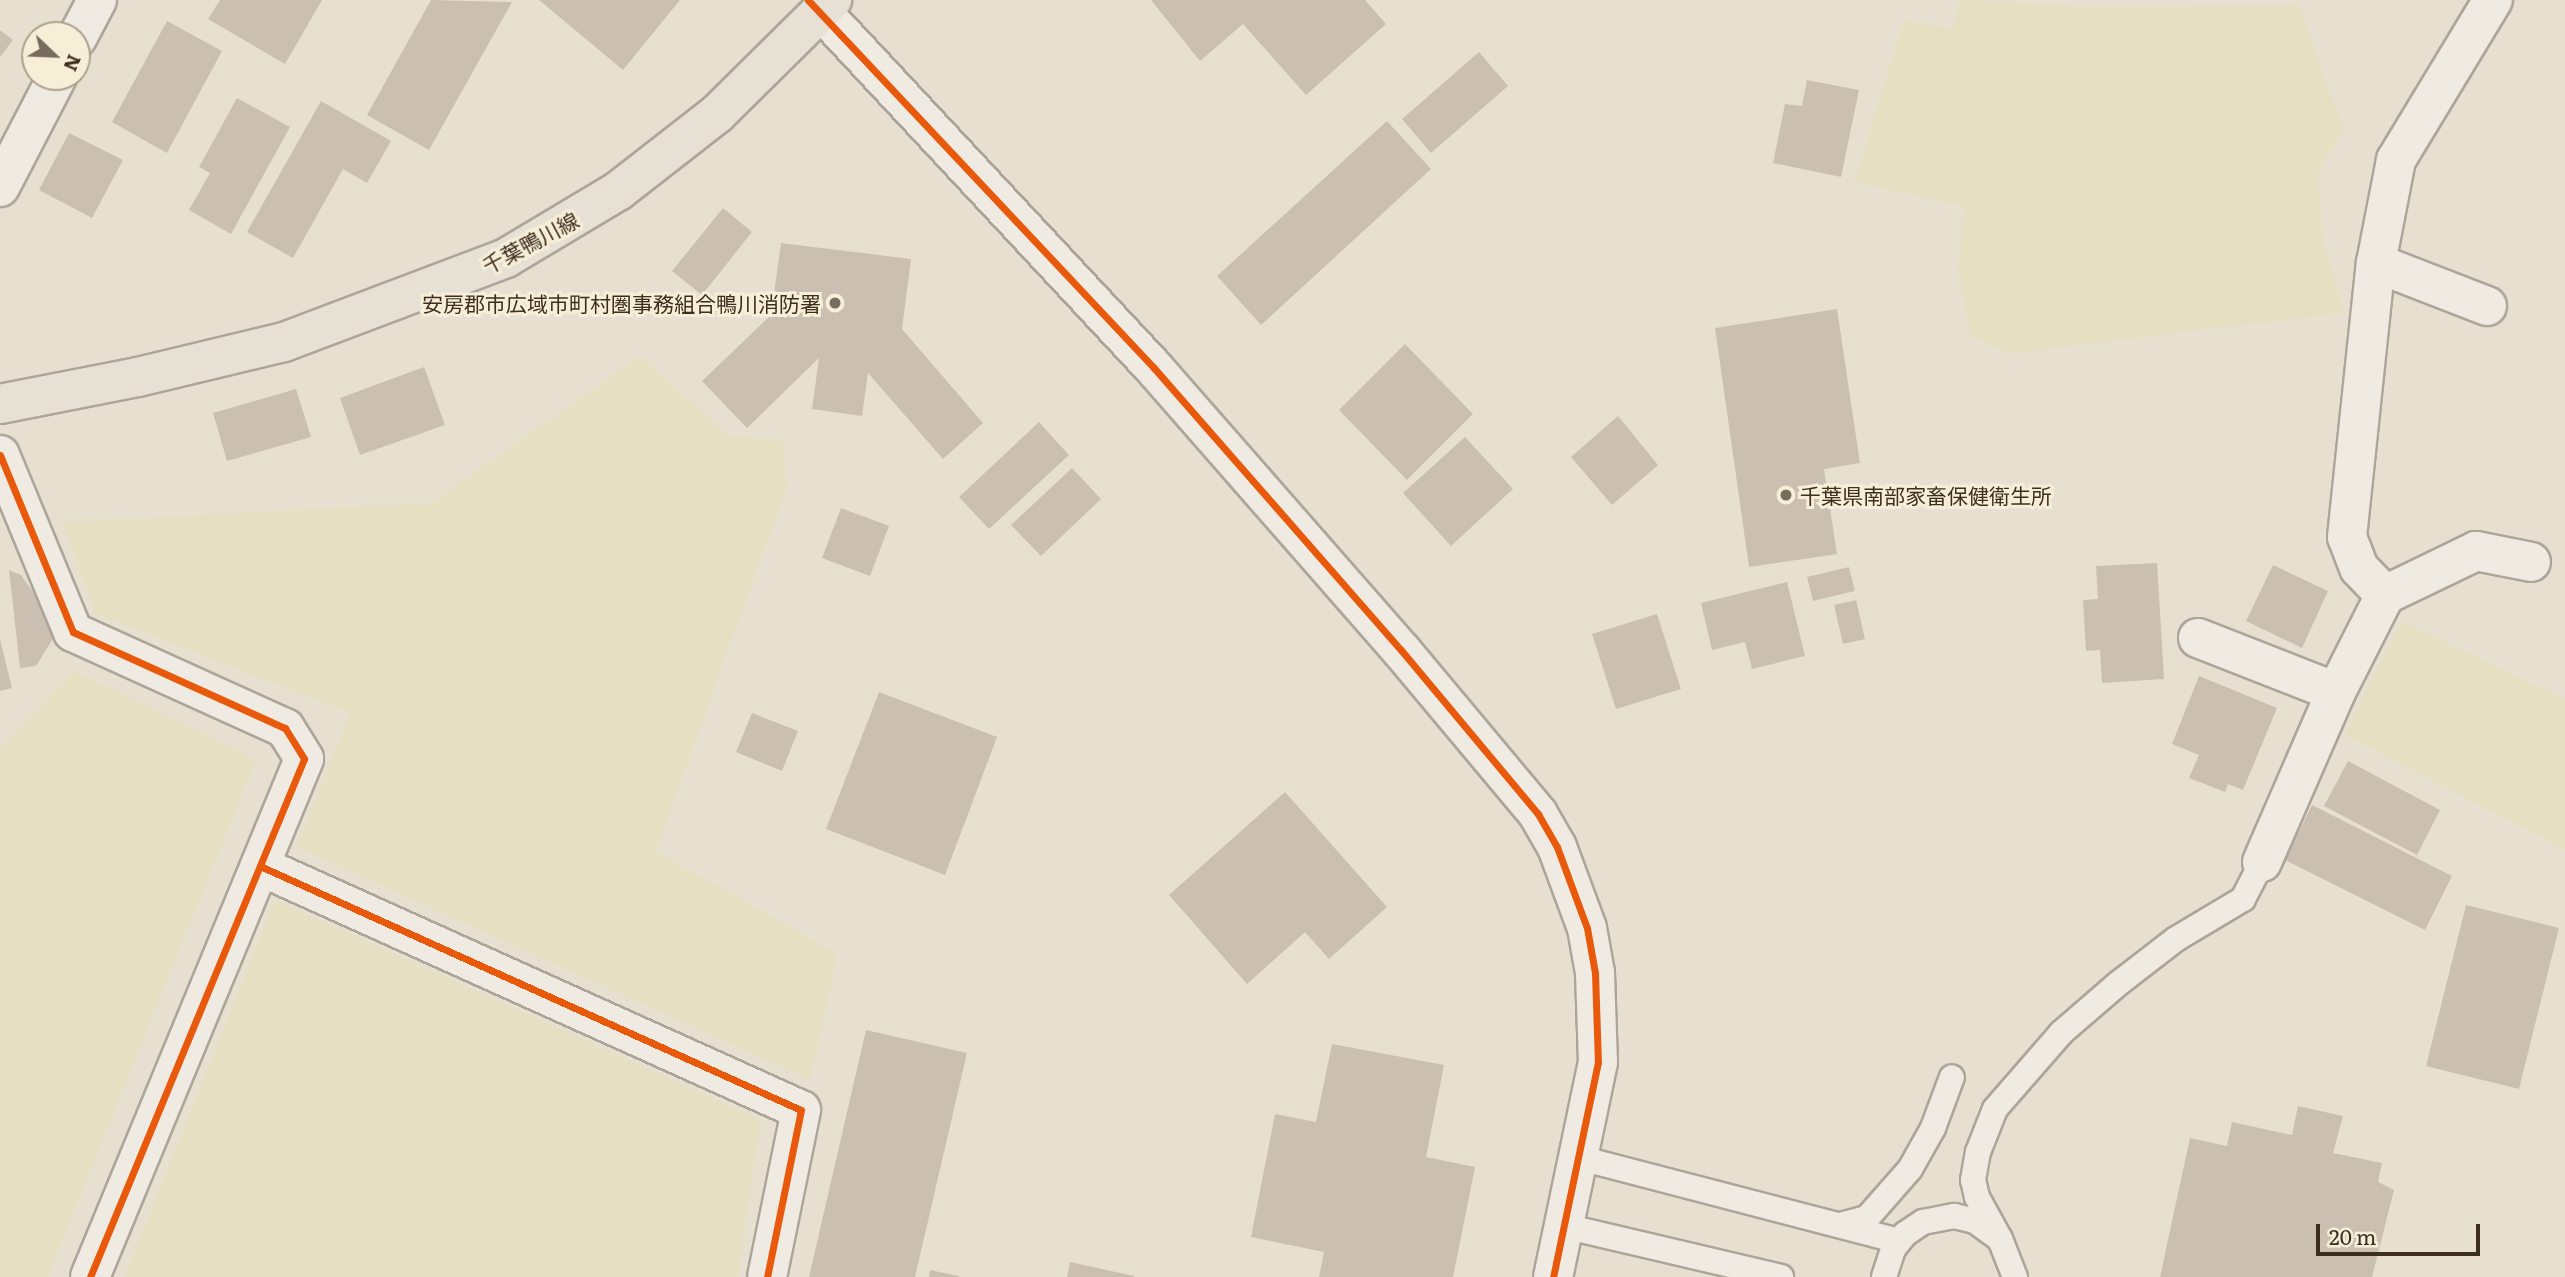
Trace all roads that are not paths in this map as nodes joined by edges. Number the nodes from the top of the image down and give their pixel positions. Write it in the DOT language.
graph roads {
  1 [pos="97,0"];
  2 [pos="2493,0"];
  3 [pos="821,4"];
  4 [pos="86,21"];
  5 [pos="50,91"];
  6 [pos="0,187"];
  7 [pos="2376,263"];
  8 [pos="2487,306"];
  9 [pos="0,404"];
  10 [pos="0,455"];
  11 [pos="2531,562"];
  12 [pos="2385,596"];
  13 [pos="2199,638"];
  14 [pos="2336,692"];
  15 [pos="2262,862"];
  16 [pos="260,866"];
  17 [pos="1952,1077"];
  18 [pos="1580,1158"];
  19 [pos="1839,1225"];
  20 [pos="1564,1226"];
  21 [pos="2000,1239"];
  22 [pos="1898,1241"];
  23 [pos="90,1277"];
  24 [pos="767,1277"];
  25 [pos="1553,1277"];
  26 [pos="1782,1277"];
  27 [pos="1885,1277"];
  28 [pos="2015,1277"];
  1 -- 4 [label="street"];
  2 -- 7 [label="street"];
  3 -- 9 [label="main road, 千葉鴨川線"];
  3 -- 18 [label="street"];
  5 -- 6 [label="street"];
  7 -- 8 [label="street"];
  7 -- 12 [label="street"];
  10 -- 16 [label="street"];
  11 -- 12 [label="street"];
  12 -- 14 [label="street"];
  13 -- 14 [label="street"];
  14 -- 15 [label="street"];
  15 -- 21 [label="lane"];
  16 -- 23 [label="street"];
  16 -- 24 [label="street"];
  17 -- 19 [label="lane"];
  18 -- 19 [label="lane"];
  18 -- 20 [label="street"];
  19 -- 22 [label="lane"];
  20 -- 25 [label="street"];
  20 -- 26 [label="lane"];
  21 -- 22 [label="lane"];
  21 -- 28 [label="lane"];
  22 -- 27 [label="lane"];
}
